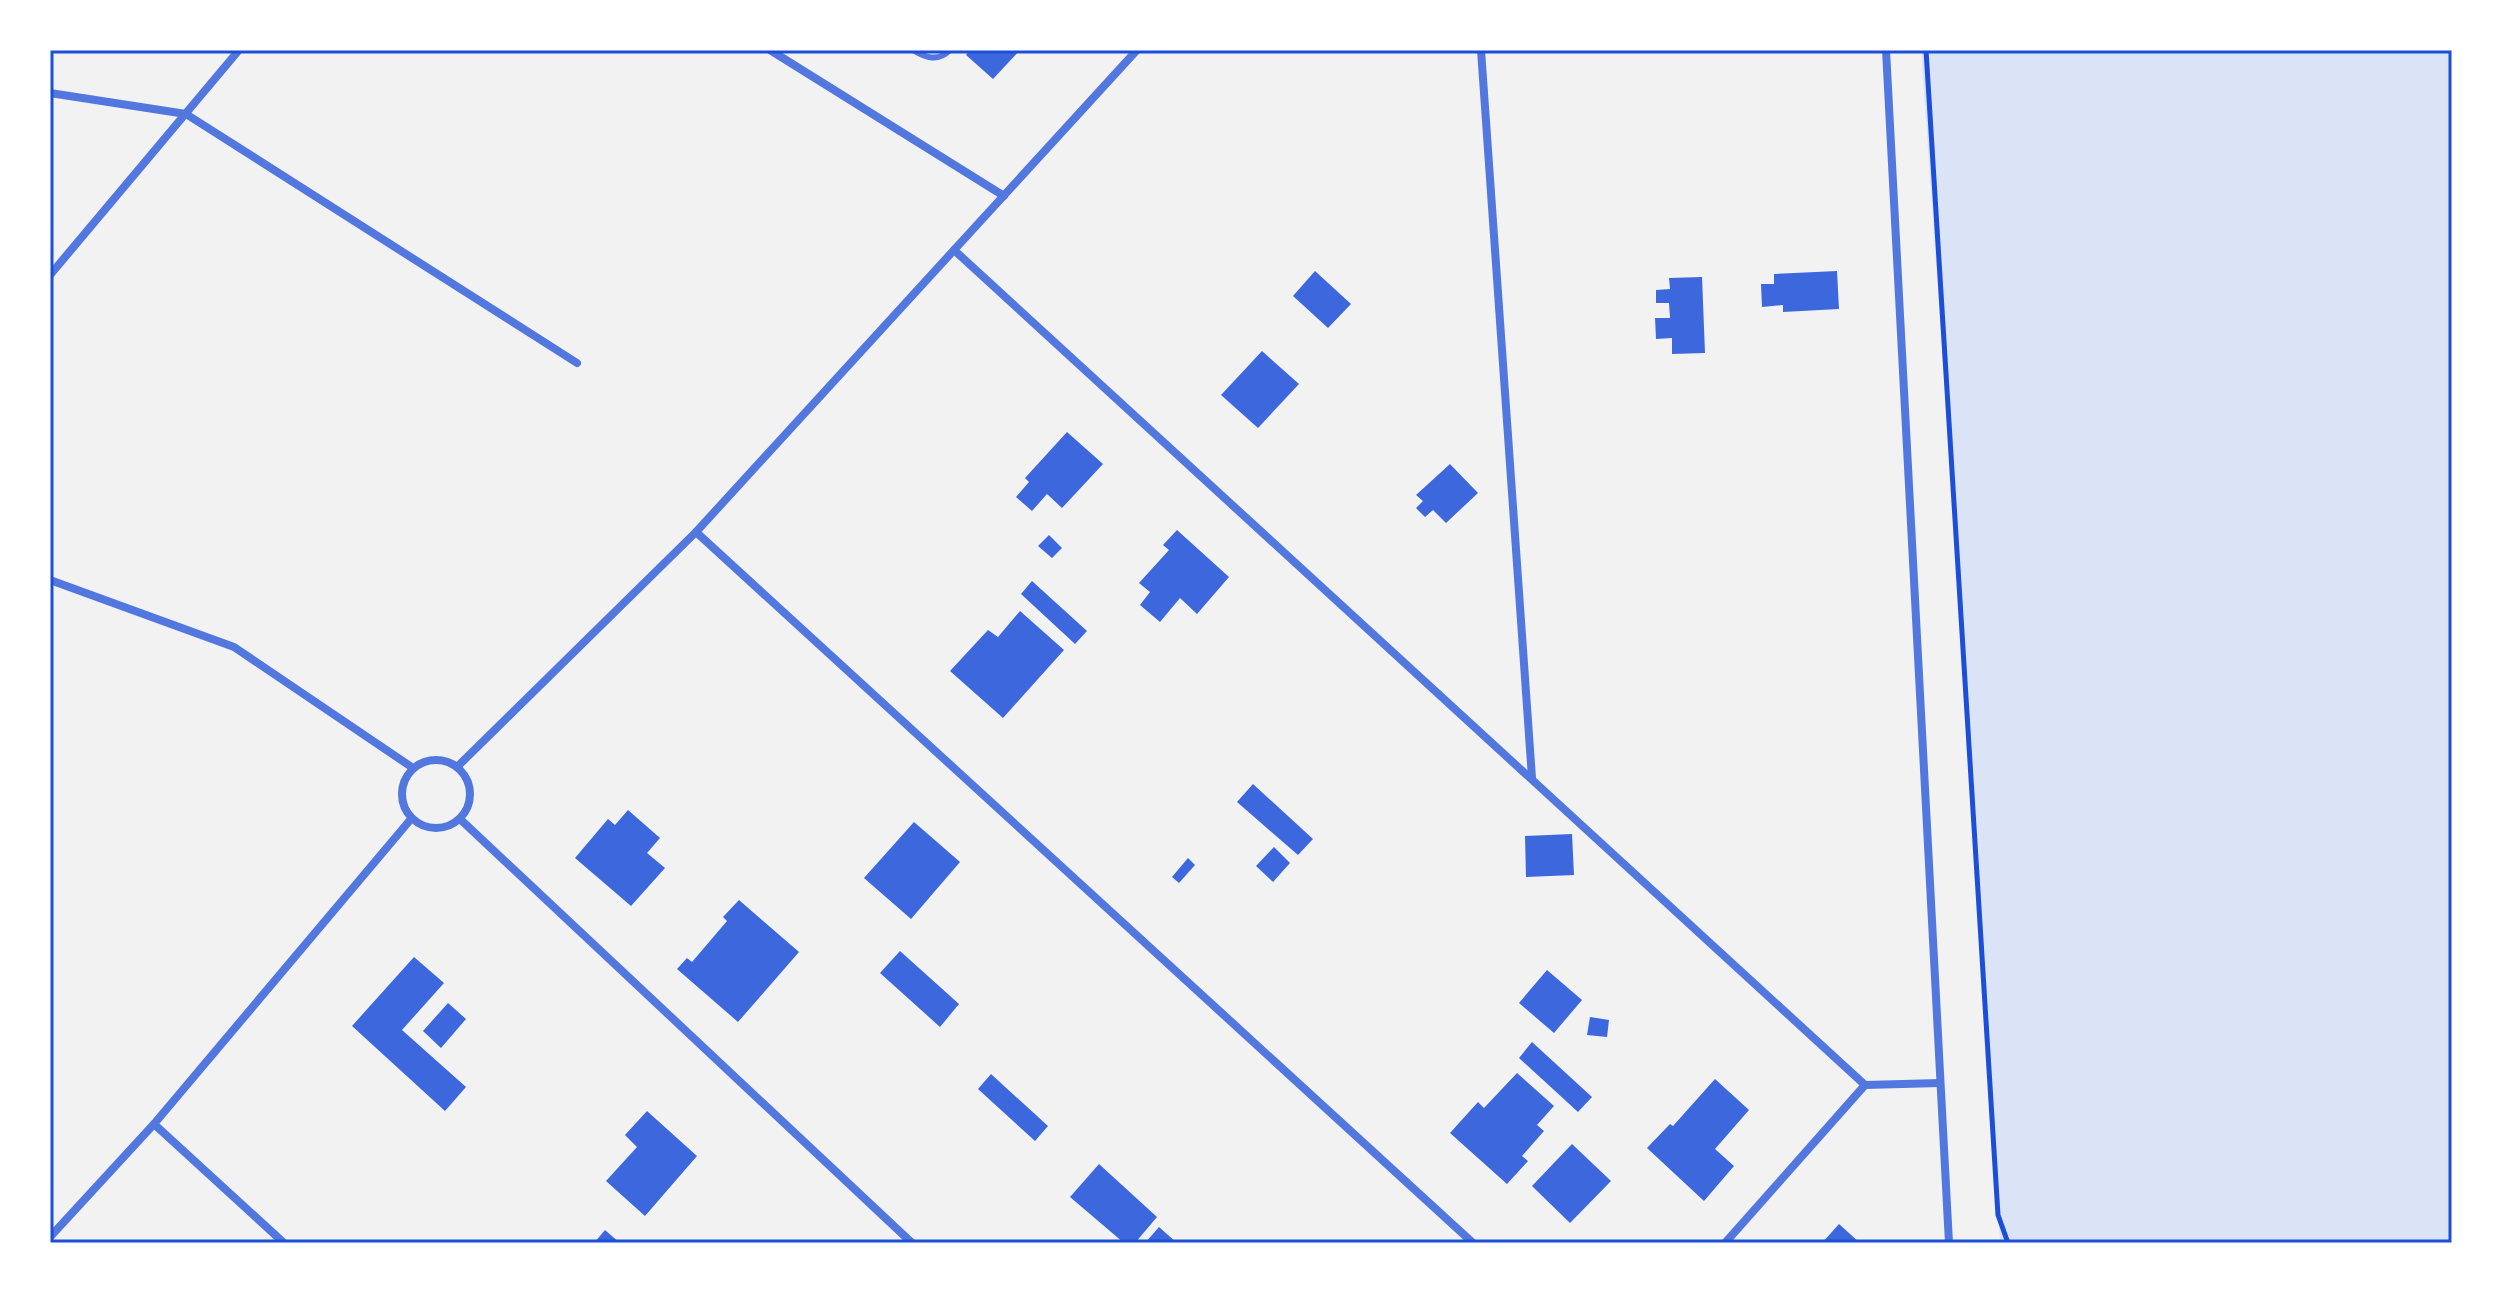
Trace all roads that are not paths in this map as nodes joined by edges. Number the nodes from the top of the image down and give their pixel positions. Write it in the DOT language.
graph roads {
  1 [pos="239,50"];
  2 [pos="770,50"];
  3 [pos="913,50"];
  4 [pos="950,50"];
  5 [pos="1137,50"];
  6 [pos="1481,50"];
  7 [pos="1886,50"];
  8 [pos="50,93"];
  9 [pos="186,114"];
  10 [pos="1004,196"];
  11 [pos="954,250"];
  12 [pos="50,275"];
  13 [pos="577,363"];
  14 [pos="696,532"];
  15 [pos="50,580"];
  16 [pos="457,767"];
  17 [pos="413,768"];
  18 [pos="1532,778"];
  19 [pos="411,819"];
  20 [pos="460,819"];
  21 [pos="1940,1083"];
  22 [pos="1865,1085"];
  23 [pos="154,1124"];
  24 [pos="50,1237"];
  25 [pos="284,1243"];
  26 [pos="912,1243"];
  27 [pos="1473,1243"];
  28 [pos="1725,1243"];
  29 [pos="1949,1243"];
  1 -- 9 [label="street"];
  2 -- 10 [label="street"];
  3 -- 4 [label="lane"];
  5 -- 10 [label="street"];
  6 -- 18 [label="street"];
  7 -- 21 [label="street"];
  8 -- 9 [label="street"];
  9 -- 12 [label="street"];
  9 -- 13 [label="street"];
  10 -- 11 [label="street"];
  11 -- 14 [label="street"];
  11 -- 18 [label="street"];
  14 -- 16 [label="street"];
  14 -- 27 [label="street"];
  15 -- 17 [label="street"];
  16 -- 17 [label="street"];
  16 -- 20 [label="street"];
  17 -- 19 [label="street"];
  18 -- 22 [label="street"];
  19 -- 20 [label="street"];
  19 -- 23 [label="street"];
  20 -- 26 [label="street"];
  21 -- 22 [label="street"];
  21 -- 29 [label="street"];
  22 -- 28 [label="street"];
  23 -- 24 [label="street"];
  23 -- 25 [label="street"];
}
